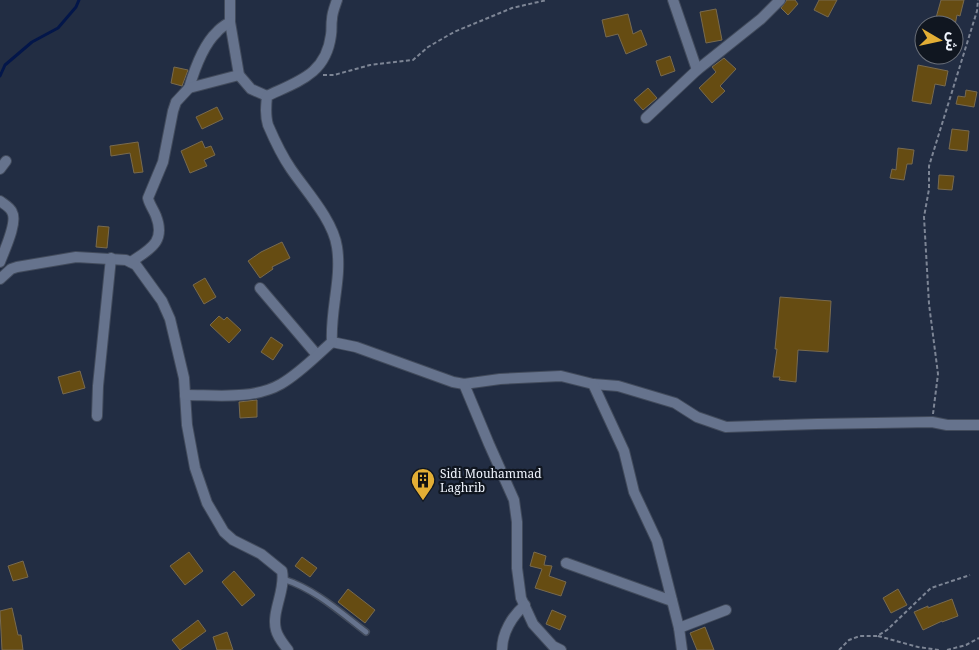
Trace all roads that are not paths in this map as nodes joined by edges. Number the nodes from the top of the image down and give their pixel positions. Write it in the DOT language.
graph roads {
  1 [pos="230,0"];
  2 [pos="337,0"];
  3 [pos="673,0"];
  4 [pos="780,0"];
  5 [pos="230,22"];
  6 [pos="697,70"];
  7 [pos="239,75"];
  8 [pos="189,88"];
  9 [pos="267,96"];
  10 [pos="646,118"];
  11 [pos="0,201"];
  12 [pos="111,258"];
  13 [pos="130,262"];
  14 [pos="0,263"];
  15 [pos="11,270"];
  16 [pos="0,279"];
  17 [pos="260,288"];
  18 [pos="332,342"];
  19 [pos="317,355"];
  20 [pos="464,384"];
  21 [pos="593,384"];
  22 [pos="185,395"];
  23 [pos="97,416"];
  24 [pos="979,425"];
  25 [pos="566,563"];
  26 [pos="283,579"];
  27 [pos="672,601"];
  28 [pos="525,605"];
  29 [pos="726,610"];
  30 [pos="679,628"];
  31 [pos="366,632"];
  32 [pos="288,650"];
  33 [pos="502,650"];
  34 [pos="561,650"];
  35 [pos="682,650"];
  1 -- 5 [label="street"];
  2 -- 9 [label="street"];
  3 -- 6 [label="street"];
  4 -- 6 [label="street"];
  5 -- 7 [label="street"];
  5 -- 8 [label="street"];
  6 -- 10 [label="street"];
  7 -- 8 [label="street"];
  7 -- 9 [label="street"];
  8 -- 13 [label="street"];
  9 -- 18 [label="street"];
  11 -- 14 [label="street"];
  12 -- 13 [label="street"];
  12 -- 15 [label="street"];
  12 -- 23 [label="street"];
  13 -- 22 [label="street"];
  14 -- 15 [label="street"];
  15 -- 16 [label="street"];
  17 -- 19 [label="street"];
  18 -- 19 [label="street"];
  18 -- 20 [label="street"];
  19 -- 22 [label="street"];
  20 -- 21 [label="street"];
  20 -- 28 [label="street"];
  21 -- 24 [label="street"];
  21 -- 27 [label="street"];
  22 -- 26 [label="street"];
  25 -- 27 [label="street"];
  26 -- 31 [label="lane"];
  26 -- 32 [label="street"];
  27 -- 30 [label="street"];
  28 -- 33 [label="street"];
  28 -- 34 [label="street"];
  29 -- 30 [label="street"];
  30 -- 35 [label="street"];
}
